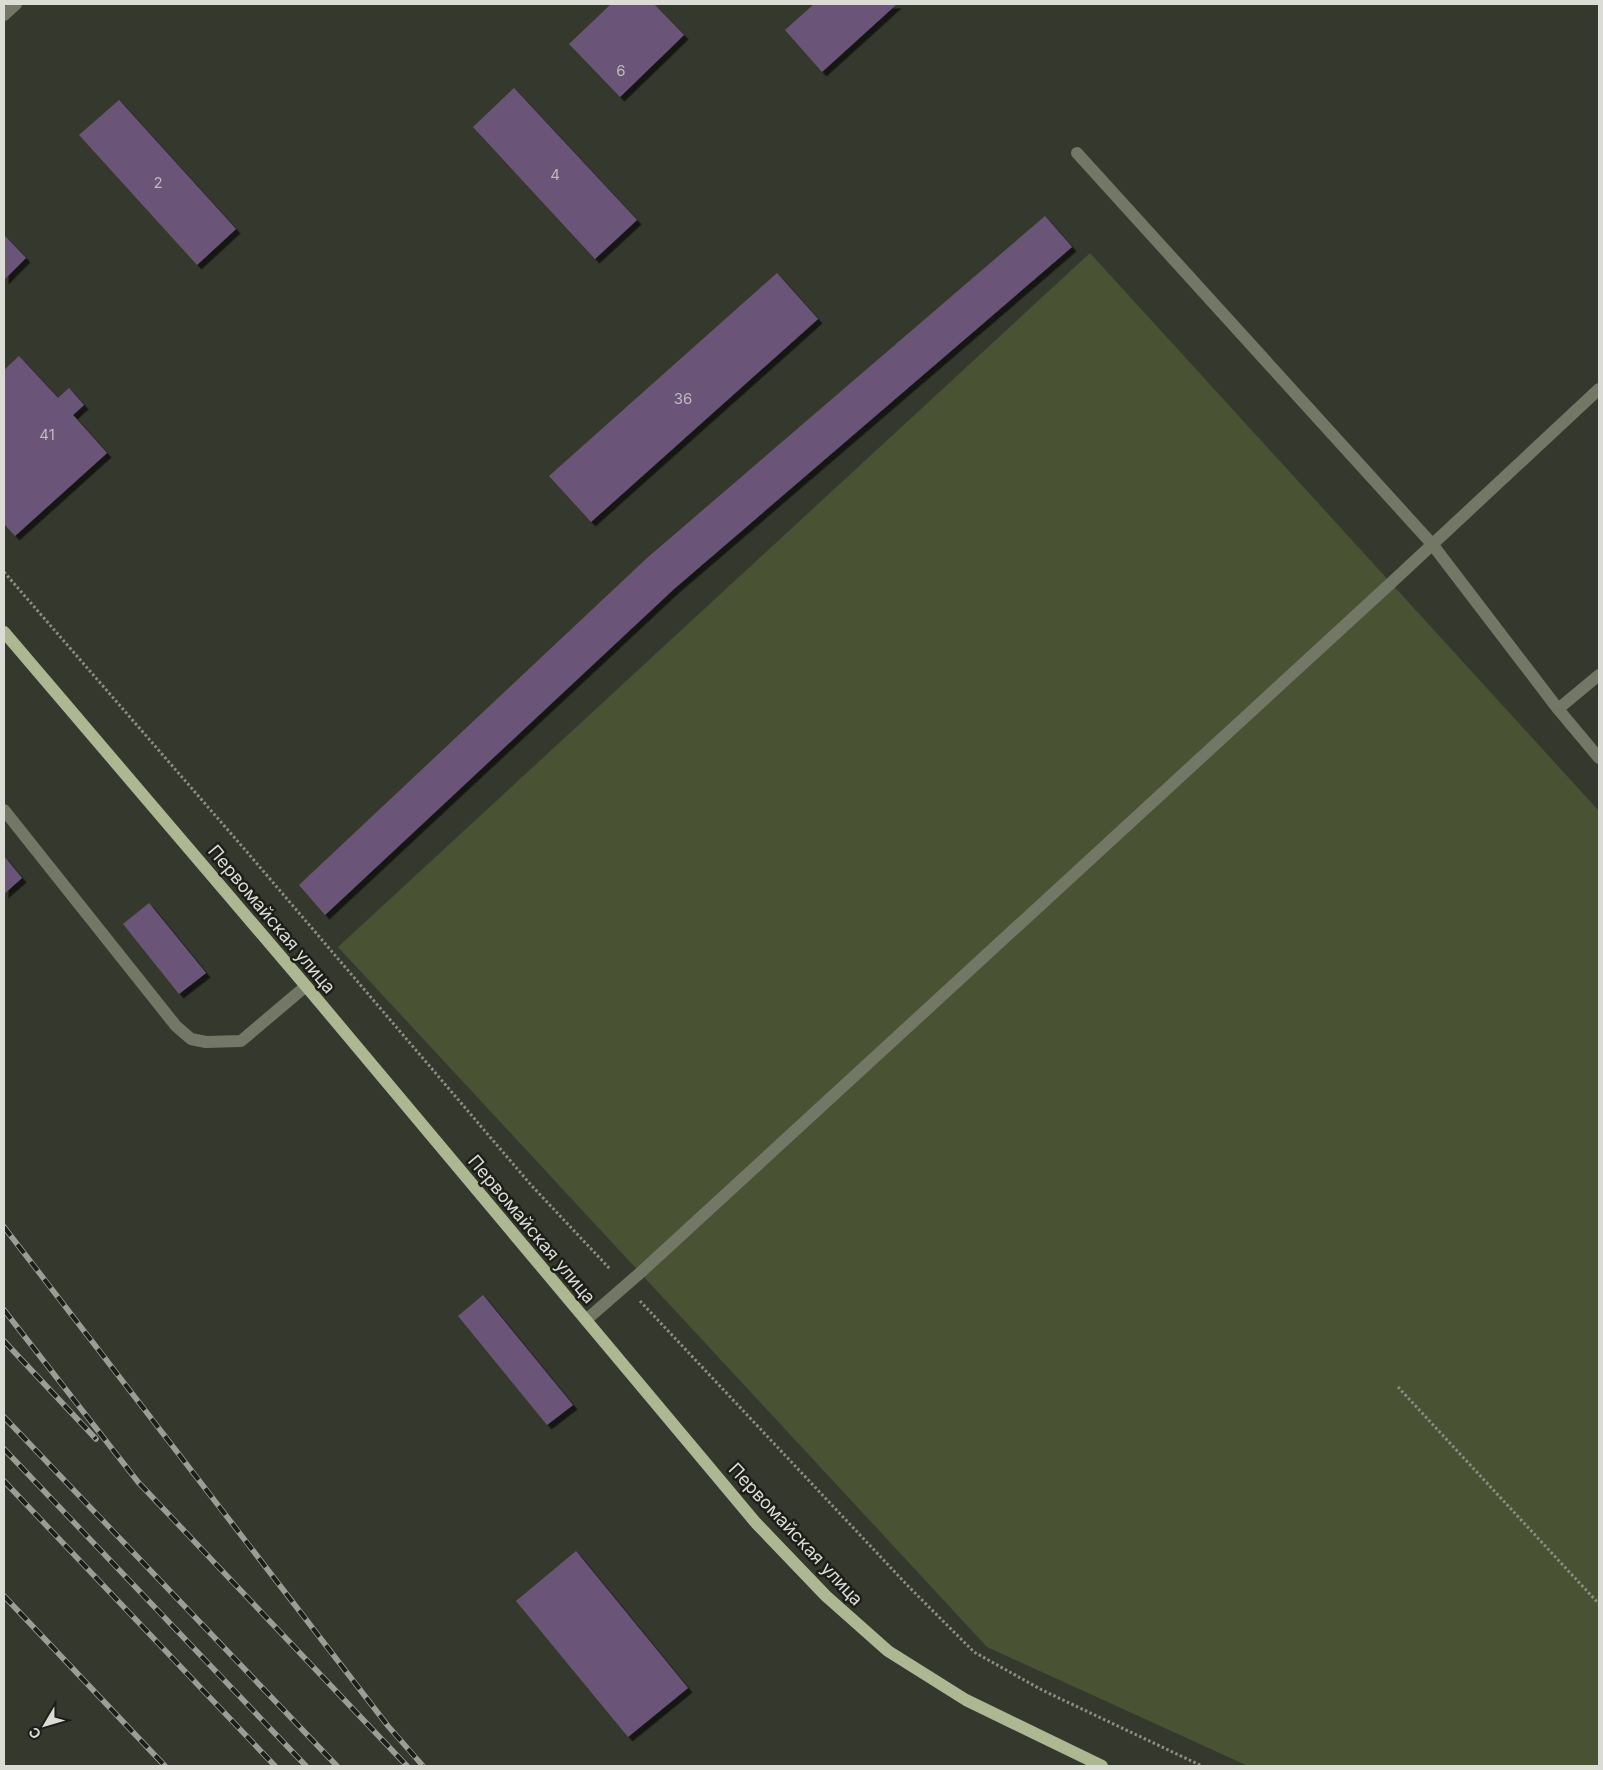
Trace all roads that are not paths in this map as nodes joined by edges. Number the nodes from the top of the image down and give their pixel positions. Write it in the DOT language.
graph roads {
  1 [pos="16,4"];
  2 [pos="4,15"];
  3 [pos="1077,153"];
  4 [pos="1599,389"];
  5 [pos="1432,544"];
  6 [pos="4,632"];
  7 [pos="1599,675"];
  8 [pos="1558,709"];
  9 [pos="1599,758"];
  10 [pos="4,810"];
  11 [pos="306,986"];
  12 [pos="586,1320"];
  13 [pos="1102,1766"];
  1 -- 2 [label="street"];
  3 -- 5 [label="street"];
  4 -- 5 [label="street"];
  5 -- 8 [label="street"];
  5 -- 12 [label="street"];
  6 -- 11 [label="main road, Первомайская улица"];
  7 -- 8 [label="street"];
  8 -- 9 [label="street"];
  10 -- 11 [label="street"];
  11 -- 12 [label="main road, Первомайская улица"];
  12 -- 13 [label="main road, Первомайская улица"];
}
